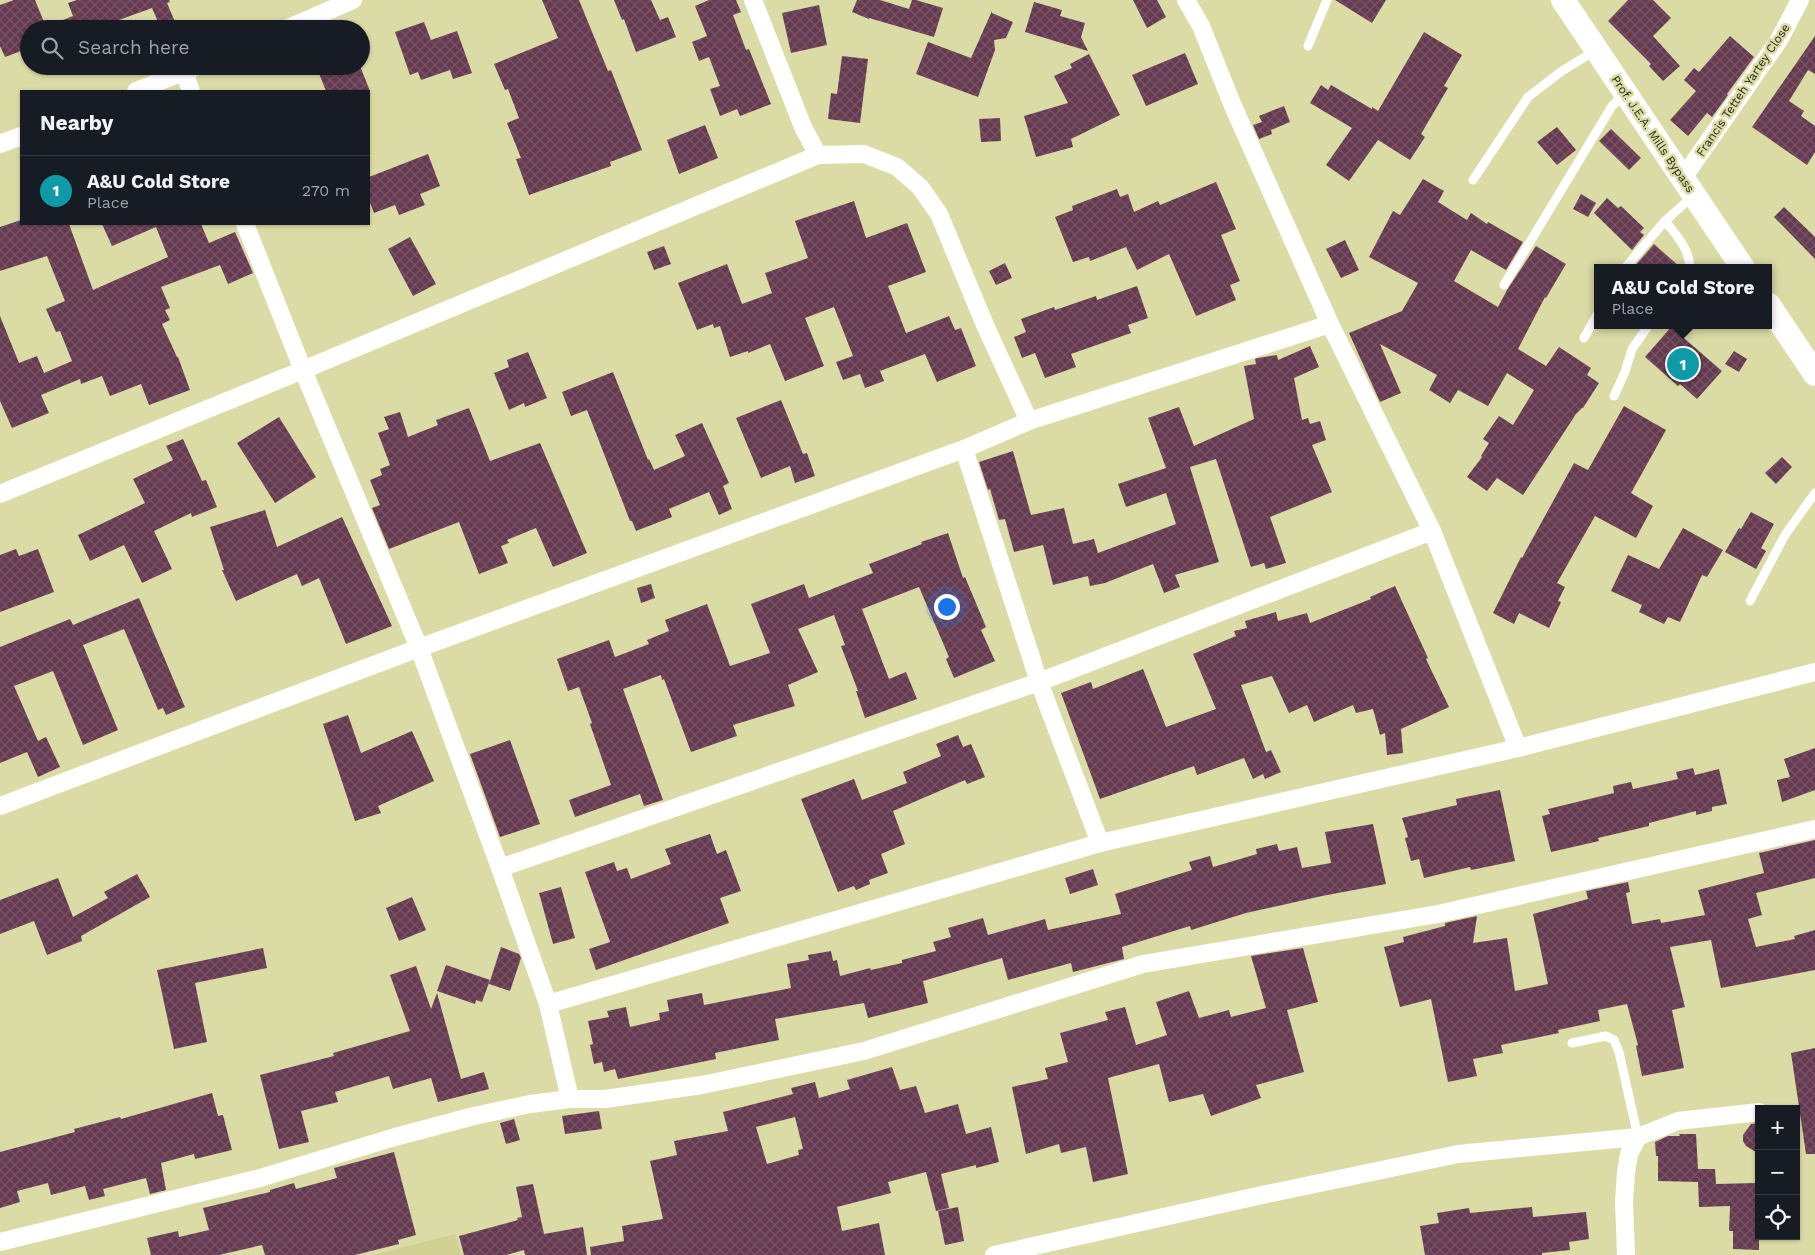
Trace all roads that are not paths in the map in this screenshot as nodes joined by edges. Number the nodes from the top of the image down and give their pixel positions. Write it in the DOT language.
graph roads {
  1 [pos="354,0"];
  2 [pos="753,0"];
  3 [pos="1186,0"];
  4 [pos="1327,0"];
  5 [pos="1563,0"];
  6 [pos="1800,0"];
  7 [pos="307,20"];
  8 [pos="1308,46"];
  9 [pos="1597,49"];
  10 [pos="176,75"];
  11 [pos="191,75"];
  12 [pos="138,90"];
  13 [pos="192,90"];
  14 [pos="1625,92"];
  15 [pos="20,136"];
  16 [pos="0,144"];
  17 [pos="818,155"];
  18 [pos="1473,180"];
  19 [pos="1689,186"];
  20 [pos="1665,221"];
  21 [pos="245,225"];
  22 [pos="1628,264"];
  23 [pos="1690,264"];
  24 [pos="1741,264"];
  25 [pos="1504,286"];
  26 [pos="1772,310"];
  27 [pos="1594,320"];
  28 [pos="1330,324"];
  29 [pos="1646,329"];
  30 [pos="1584,338"];
  31 [pos="303,370"];
  32 [pos="1815,374"];
  33 [pos="1614,396"];
  34 [pos="1029,421"];
  35 [pos="964,449"];
  36 [pos="0,494"];
  37 [pos="1815,494"];
  38 [pos="1432,531"];
  39 [pos="1750,601"];
  40 [pos="419,648"];
  41 [pos="1815,672"];
  42 [pos="1039,682"];
  43 [pos="1518,748"];
  44 [pos="0,806"];
  45 [pos="1815,829"];
  46 [pos="1100,843"];
  47 [pos="500,868"];
  48 [pos="548,1004"];
  49 [pos="1572,1044"];
  50 [pos="570,1099"];
  51 [pos="1755,1112"];
  52 [pos="1638,1137"];
  53 [pos="0,1242"];
  54 [pos="994,1255"];
  55 [pos="1626,1255"];
  1 -- 7 [label="street"];
  2 -- 17 [label="street"];
  3 -- 28 [label="street"];
  4 -- 8 [label="lane"];
  5 -- 9 [label="street, Prof. J.E.A. Mills Bypass"];
  6 -- 19 [label="street, Francis Tetteh Yartey Close"];
  9 -- 14 [label="street, Prof. J.E.A. Mills Bypass"];
  9 -- 18 [label="lane"];
  10 -- 12 [label="street"];
  11 -- 13 [label="street"];
  14 -- 19 [label="street, Prof. J.E.A. Mills Bypass"];
  14 -- 25 [label="lane"];
  15 -- 16 [label="street"];
  17 -- 31 [label="street"];
  17 -- 34 [label="street"];
  19 -- 20 [label="lane"];
  19 -- 24 [label="street, Prof. J.E.A. Mills Bypass"];
  20 -- 22 [label="lane"];
  20 -- 23 [label="lane"];
  21 -- 31 [label="street"];
  26 -- 32 [label="street"];
  27 -- 30 [label="lane"];
  28 -- 34 [label="street"];
  28 -- 38 [label="street"];
  29 -- 33 [label="lane"];
  31 -- 36 [label="street"];
  31 -- 40 [label="street"];
  34 -- 35 [label="street"];
  35 -- 40 [label="street"];
  35 -- 42 [label="street"];
  37 -- 39 [label="lane"];
  38 -- 42 [label="street"];
  38 -- 43 [label="street"];
  40 -- 44 [label="street"];
  40 -- 47 [label="street"];
  41 -- 43 [label="street"];
  42 -- 46 [label="street"];
  42 -- 47 [label="street"];
  43 -- 46 [label="street"];
  45 -- 50 [label="street"];
  46 -- 48 [label="street"];
  47 -- 48 [label="street"];
  48 -- 50 [label="street"];
  49 -- 52 [label="lane"];
  50 -- 53 [label="street"];
  51 -- 52 [label="street"];
  52 -- 54 [label="street"];
  52 -- 55 [label="street"];
}
